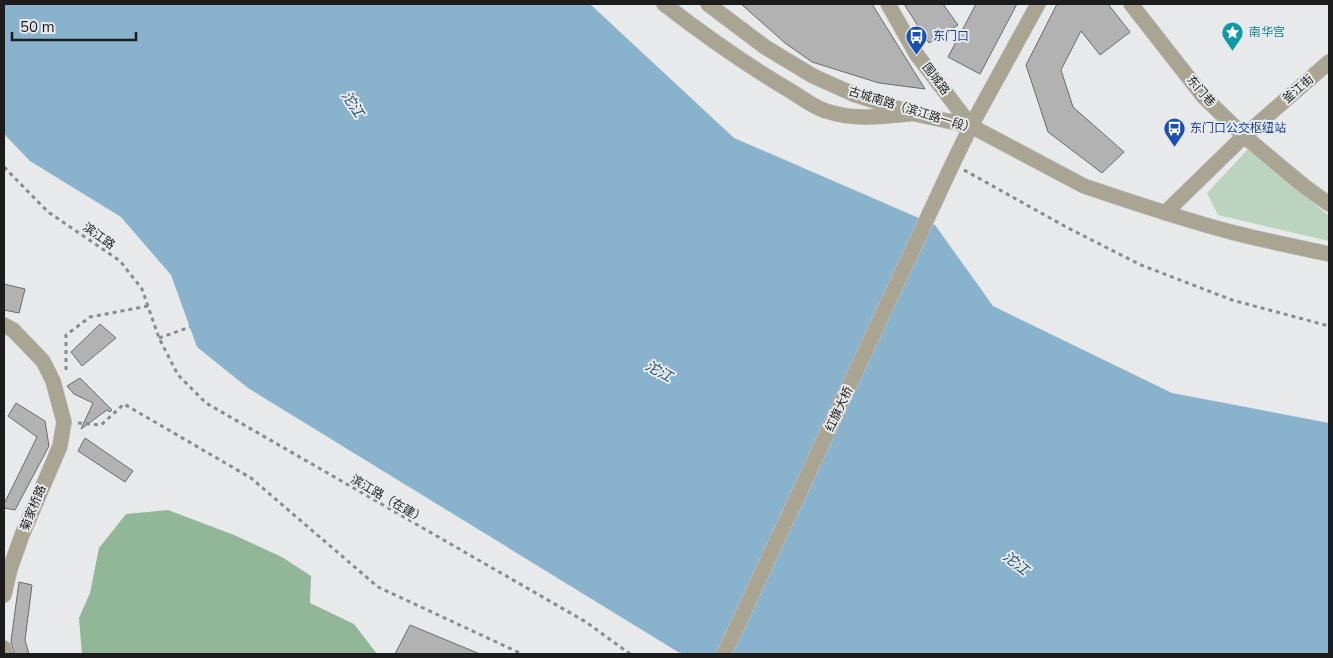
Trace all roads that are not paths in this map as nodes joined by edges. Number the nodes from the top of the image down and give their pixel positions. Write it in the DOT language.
graph roads {
  1 [pos="664,4"];
  2 [pos="888,4"];
  3 [pos="1038,4"];
  4 [pos="1131,4"];
  5 [pos="712,5"];
  6 [pos="1329,62"];
  7 [pos="915,114"];
  8 [pos="971,126"];
  9 [pos="1244,136"];
  10 [pos="1329,204"];
  11 [pos="1165,213"];
  12 [pos="1329,254"];
  13 [pos="4,325"];
  14 [pos="4,595"];
  15 [pos="4,648"];
  16 [pos="4,654"];
  17 [pos="724,654"];
  1 -- 7 [label="street"];
  2 -- 8 [label="street, 围城路"];
  3 -- 8 [label="street"];
  4 -- 9 [label="street, 东门巷"];
  5 -- 7 [label="street, 古城南路（滨江路一段）"];
  6 -- 9 [label="street, 釜江街"];
  7 -- 8 [label="street, 古城南路（滨江路一段）"];
  8 -- 11 [label="street, 古城南路（滨江路一段）"];
  8 -- 17 [label="street, 红旗大桥"];
  9 -- 10 [label="street, 东门巷"];
  9 -- 11 [label="street, 釜江街"];
  11 -- 12 [label="street, 古城南路（滨江路一段）"];
  13 -- 14 [label="street, 菊家桥路"];
  15 -- 16 [label="street"];
}
